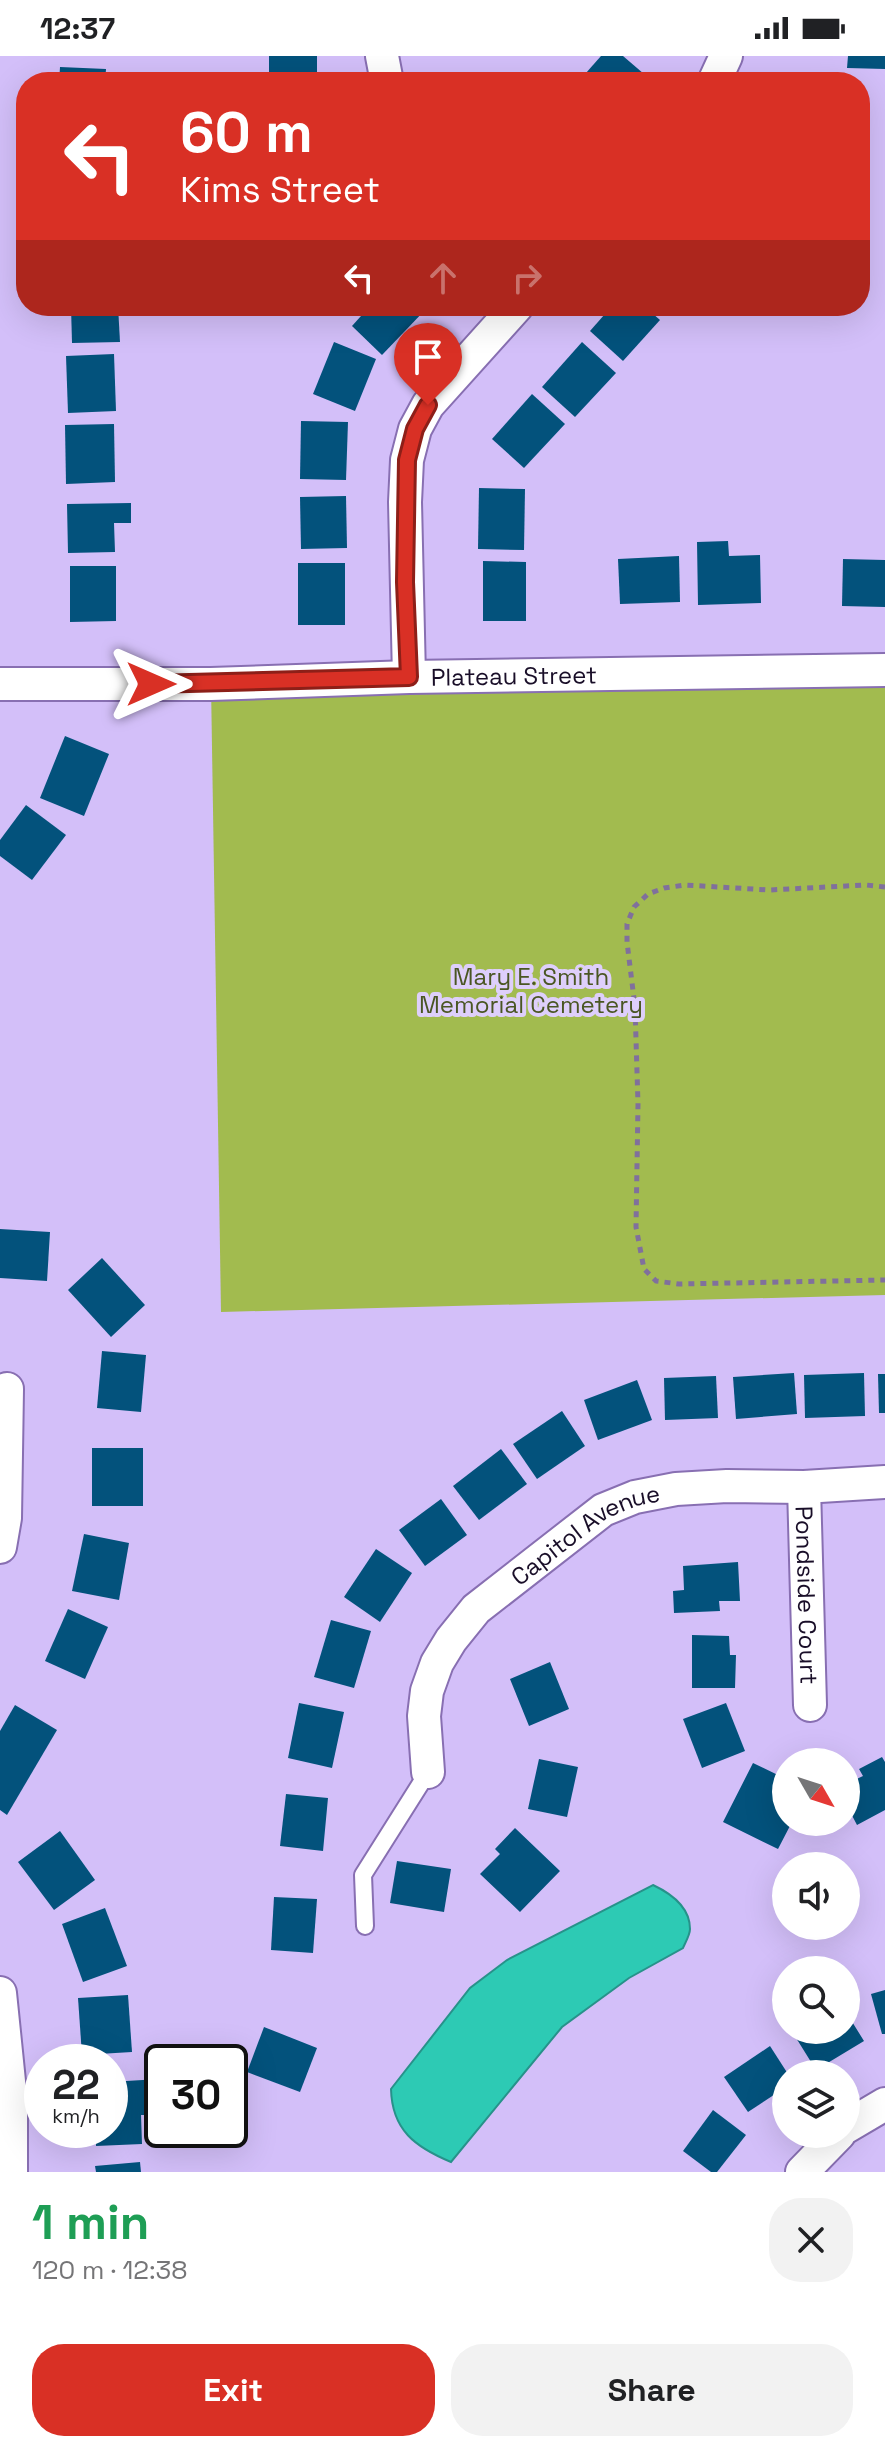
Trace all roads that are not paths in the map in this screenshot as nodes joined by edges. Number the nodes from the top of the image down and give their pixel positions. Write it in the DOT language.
graph roads {
  1 [pos="508,316"];
  2 [pos="885,670"];
  3 [pos="409,677"];
  4 [pos="0,684"];
  5 [pos="7,1389"];
  6 [pos="885,1482"];
  7 [pos="804,1487"];
  8 [pos="0,1547"];
  9 [pos="810,1705"];
  10 [pos="428,1772"];
  11 [pos="365,1926"];
  12 [pos="0,1993"];
  13 [pos="885,2104"];
  14 [pos="860,2119"];
  15 [pos="825,2148"];
  16 [pos="11,2172"];
  17 [pos="802,2172"];
  1 -- 3 [label="street"];
  2 -- 3 [label="street, Plateau Street"];
  3 -- 4 [label="street, Plateau Street"];
  5 -- 8 [label="street"];
  6 -- 7 [label="street, Capitol Avenue"];
  7 -- 9 [label="street, Pondside Court"];
  7 -- 10 [label="street, Capitol Avenue"];
  10 -- 11 [label="lane"];
  12 -- 16 [label="street"];
  13 -- 14 [label="street"];
  15 -- 17 [label="street"];
}
